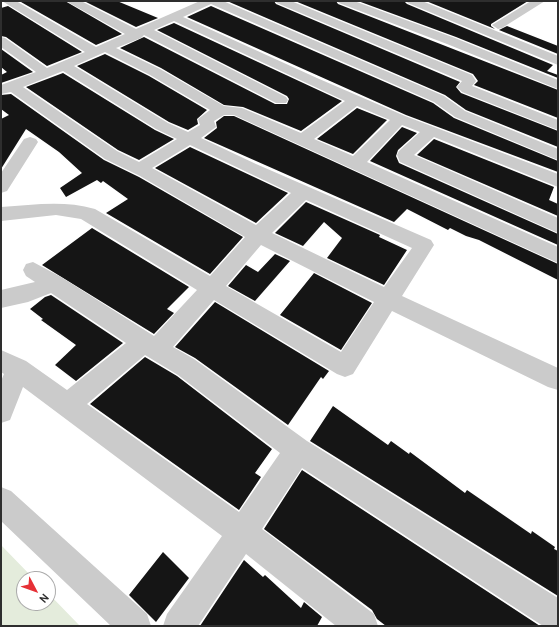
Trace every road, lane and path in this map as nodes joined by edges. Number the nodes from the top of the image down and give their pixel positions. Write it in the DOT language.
graph roads {
  1 [pos="8,1"];
  2 [pos="72,1"];
  3 [pos="209,1"];
  4 [pos="213,1"];
  5 [pos="281,1"];
  6 [pos="343,1"];
  7 [pos="412,1"];
  8 [pos="539,1"];
  9 [pos="174,17"];
  10 [pos="498,25"];
  11 [pos="141,33"];
  12 [pos="1,42"];
  13 [pos="100,50"];
  14 [pos="558,61"];
  15 [pos="64,66"];
  16 [pos="46,73"];
  17 [pos="558,85"];
  18 [pos="7,88"];
  19 [pos="297,90"];
  20 [pos="356,100"];
  21 [pos="220,110"];
  22 [pos="252,118"];
  23 [pos="400,119"];
  24 [pos="558,125"];
  25 [pos="432,130"];
  26 [pos="190,139"];
  27 [pos="302,140"];
  28 [pos="30,142"];
  29 [pos="558,154"];
  30 [pos="355,164"];
  31 [pos="139,169"];
  32 [pos="558,181"];
  33 [pos="1,187"];
  34 [pos="305,191"];
  35 [pos="1,214"];
  36 [pos="558,226"];
  37 [pos="258,235"];
  38 [pos="558,255"];
  39 [pos="33,270"];
  40 [pos="54,282"];
  41 [pos="212,288"];
  42 [pos="388,299"];
  43 [pos="1,300"];
  44 [pos="150,346"];
  45 [pos="10,365"];
  46 [pos="557,379"];
  47 [pos="67,405"];
  48 [pos="1,411"];
  49 [pos="298,450"];
  50 [pos="1,501"];
  51 [pos="242,532"];
  52 [pos="558,617"];
  53 [pos="135,626"];
  54 [pos="179,626"];
  55 [pos="362,626"];
  1 -- 13 [label="street"];
  2 -- 11 [label="street"];
  3 -- 9 [label="street"];
  4 -- 29 [label="street"];
  5 -- 24 [label="street"];
  6 -- 17 [label="street"];
  7 -- 14 [label="street"];
  8 -- 10 [label="street"];
  9 -- 11 [label="street"];
  9 -- 19 [label="street"];
  11 -- 13 [label="street"];
  11 -- 19 [label="street"];
  12 -- 16 [label="street"];
  13 -- 15 [label="street"];
  13 -- 21 [label="street"];
  15 -- 16 [label="street"];
  15 -- 26 [label="street"];
  16 -- 18 [label="street"];
  18 -- 31 [label="street"];
  19 -- 20 [label="street"];
  19 -- 22 [label="street"];
  20 -- 23 [label="street"];
  20 -- 27 [label="street"];
  21 -- 22 [label="street"];
  21 -- 26 [label="street"];
  22 -- 27 [label="street"];
  23 -- 25 [label="street"];
  23 -- 30 [label="street"];
  25 -- 32 [label="street"];
  25 -- 36 [label="street"];
  26 -- 31 [label="street"];
  26 -- 34 [label="street"];
  27 -- 30 [label="street"];
  28 -- 33 [label="street"];
  30 -- 38 [label="street"];
  31 -- 37 [label="street"];
  34 -- 37 [label="street"];
  34 -- 42 [label="street"];
  35 -- 41 [label="street"];
  37 -- 41 [label="street"];
  37 -- 42 [label="street"];
  39 -- 40 [label="street"];
  40 -- 43 [label="street"];
  40 -- 44 [label="street"];
  41 -- 42 [label="street"];
  41 -- 44 [label="street"];
  42 -- 46 [label="street"];
  44 -- 47 [label="street"];
  44 -- 49 [label="street"];
  45 -- 47 [label="street"];
  45 -- 48 [label="street"];
  47 -- 51 [label="street"];
  49 -- 51 [label="street"];
  49 -- 52 [label="street"];
  50 -- 53 [label="street"];
  51 -- 54 [label="street"];
  51 -- 55 [label="street"];
}
